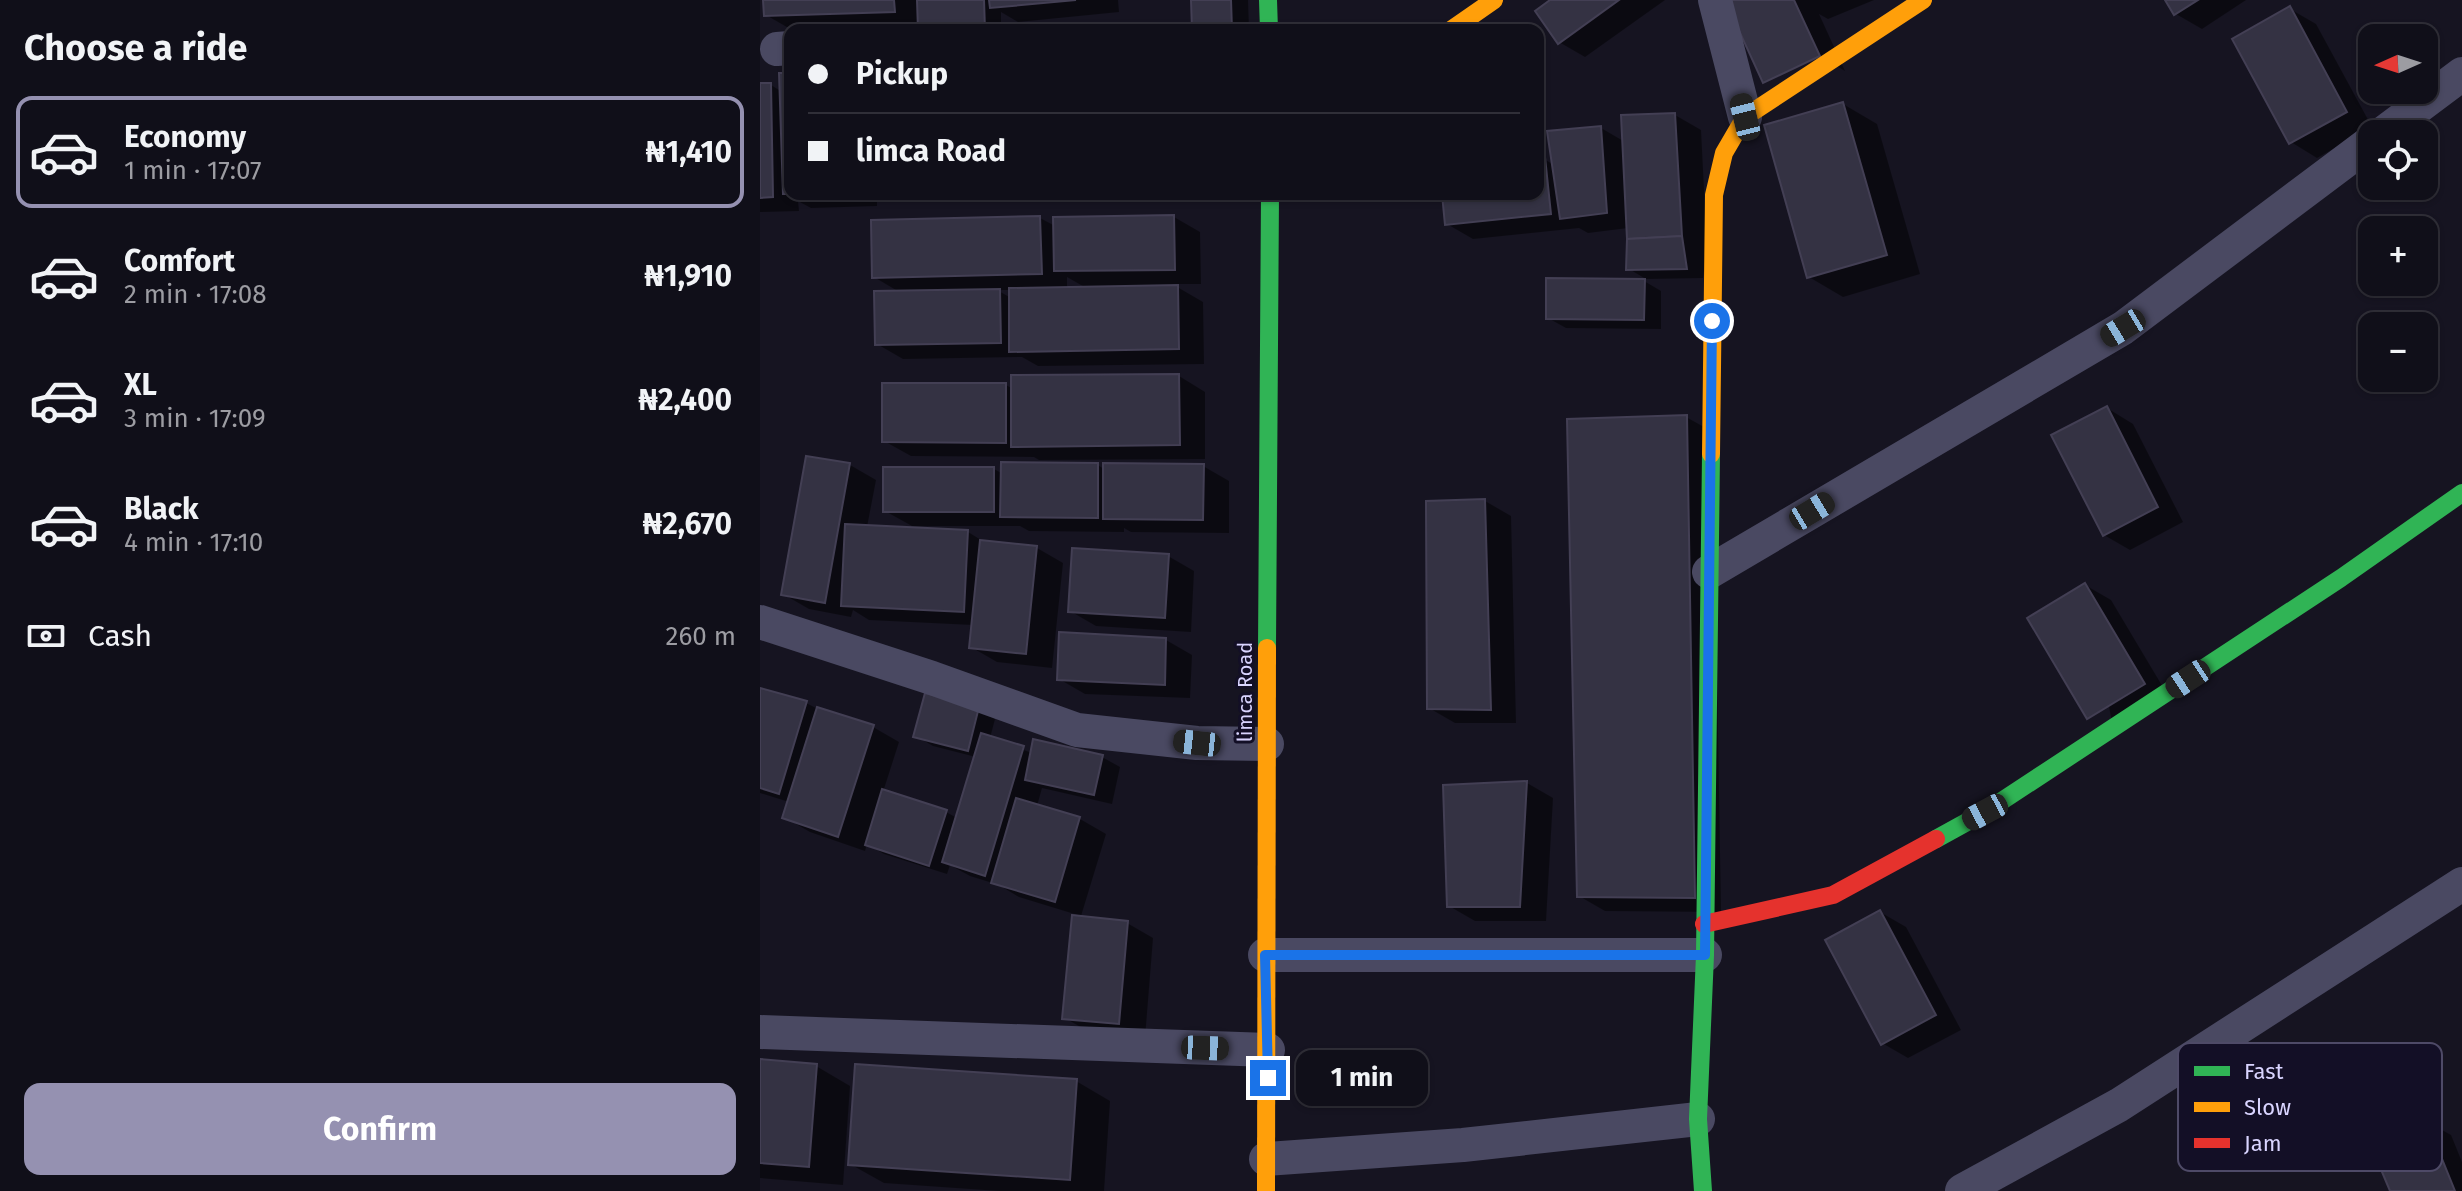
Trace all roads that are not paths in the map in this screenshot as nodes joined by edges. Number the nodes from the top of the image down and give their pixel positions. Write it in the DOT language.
graph roads {
  1 [pos="1268,0"];
  2 [pos="1494,0"];
  3 [pos="1715,0"];
  4 [pos="1923,0"];
  5 [pos="1269,24"];
  6 [pos="1460,24"];
  7 [pos="2462,74"];
  8 [pos="1745,117"];
  9 [pos="2401,120"];
  10 [pos="2358,152"];
  11 [pos="1270,200"];
  12 [pos="2462,493"];
  13 [pos="1709,572"];
  14 [pos="760,622"];
  15 [pos="1267,744"];
  16 [pos="2462,884"];
  17 [pos="1705,940"];
  18 [pos="1265,955"];
  19 [pos="760,1032"];
  20 [pos="2215,1043"];
  21 [pos="1268,1050"];
  22 [pos="2178,1067"];
  23 [pos="1698,1119"];
  24 [pos="1266,1175"];
  25 [pos="1703,1191"];
  26 [pos="1962,1191"];
  1 -- 5 [label="street"];
  2 -- 6 [label="street"];
  3 -- 8 [label="street"];
  4 -- 8 [label="street"];
  7 -- 9 [label="street"];
  8 -- 13 [label="street"];
  10 -- 13 [label="street"];
  11 -- 15 [label="street, limca Road"];
  12 -- 17 [label="street"];
  13 -- 17 [label="street"];
  14 -- 15 [label="street"];
  15 -- 18 [label="street, limca Road"];
  16 -- 20 [label="street"];
  17 -- 18 [label="street"];
  17 -- 23 [label="street"];
  18 -- 21 [label="street, limca Road"];
  19 -- 21 [label="street"];
  21 -- 24 [label="street, limca Road"];
  22 -- 26 [label="street"];
  23 -- 24 [label="street"];
  23 -- 25 [label="street"];
}
